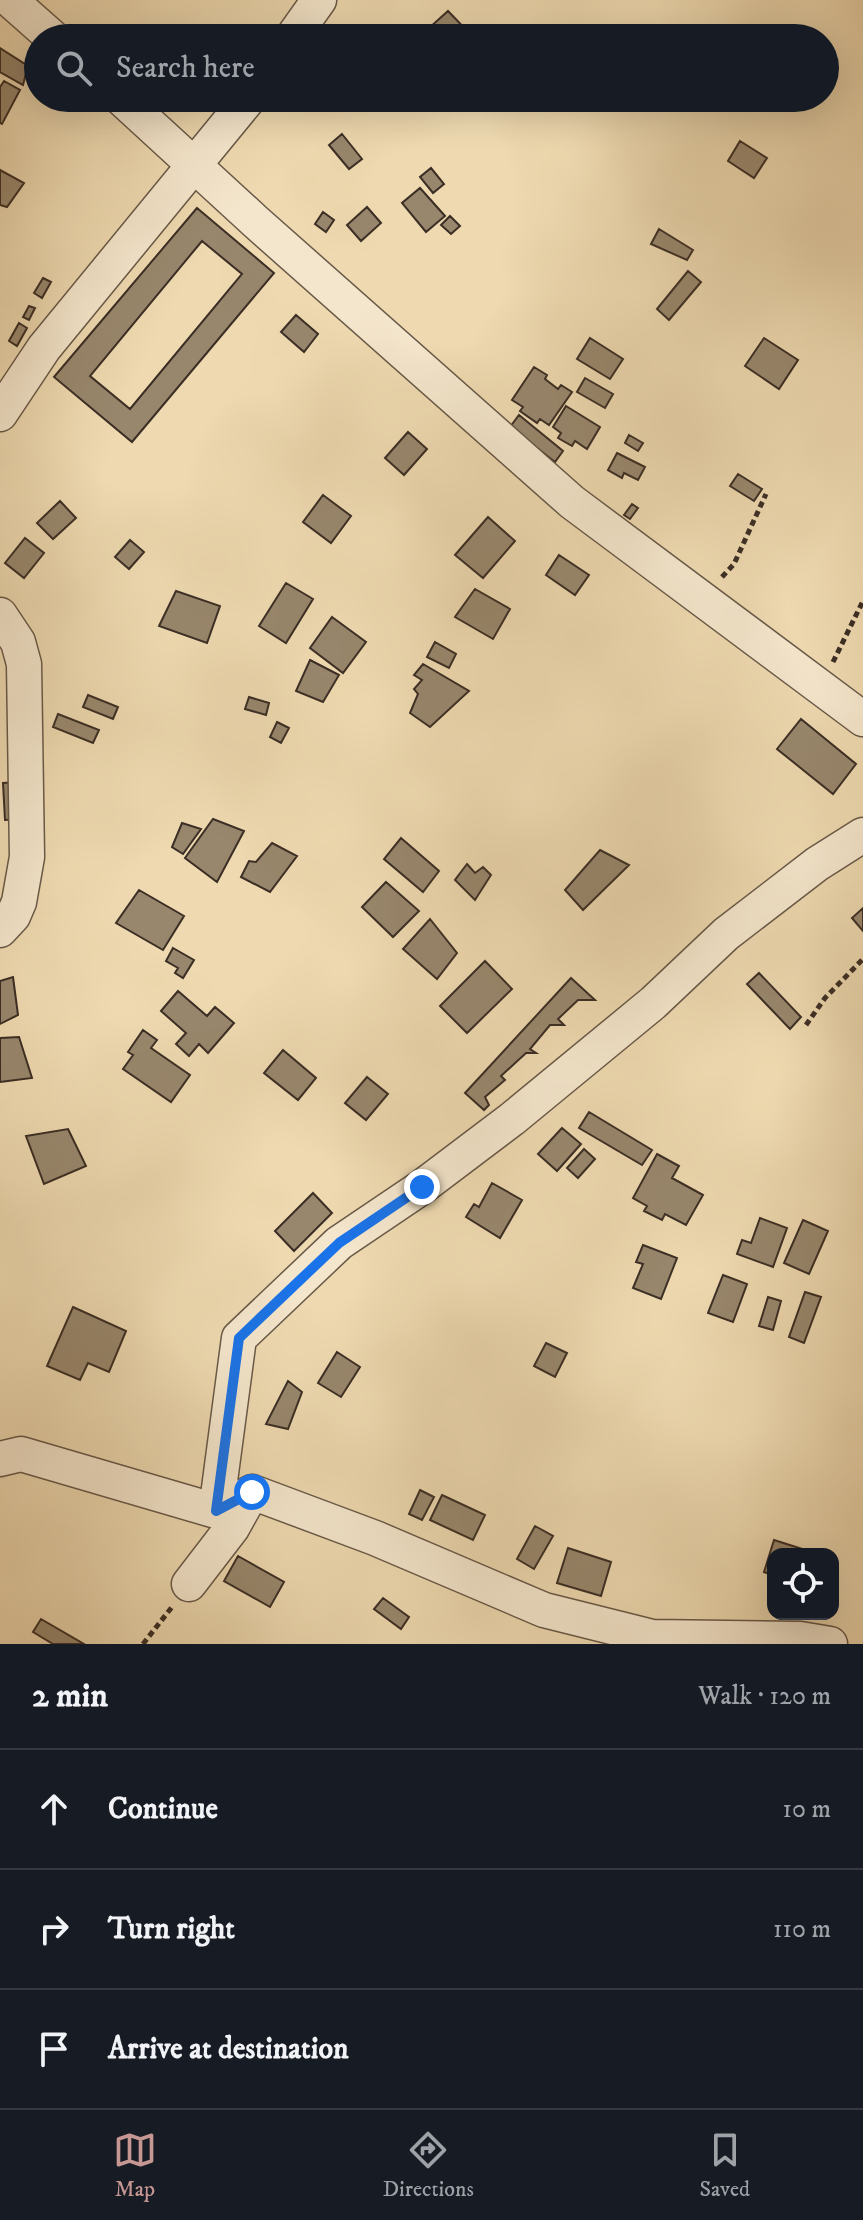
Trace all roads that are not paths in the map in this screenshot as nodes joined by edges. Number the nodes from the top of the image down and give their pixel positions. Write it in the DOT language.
graph roads {
  1 [pos="10,0"];
  2 [pos="319,0"];
  3 [pos="37,24"];
  4 [pos="302,24"];
  5 [pos="137,112"];
  6 [pos="237,112"];
  7 [pos="194,163"];
  8 [pos="0,414"];
  9 [pos="0,615"];
  10 [pos="863,719"];
  11 [pos="863,835"];
  12 [pos="0,930"];
  13 [pos="0,1459"];
  14 [pos="252,1492"];
  15 [pos="216,1511"];
  16 [pos="189,1584"];
  17 [pos="830,1644"];
  1 -- 3 [label="street"];
  2 -- 4 [label="street"];
  5 -- 7 [label="street"];
  6 -- 7 [label="street"];
  7 -- 8 [label="street"];
  7 -- 10 [label="street"];
  9 -- 12 [label="street"];
  11 -- 15 [label="street"];
  13 -- 15 [label="street"];
  14 -- 15 [label="street"];
  14 -- 16 [label="street"];
  14 -- 17 [label="street"];
}
